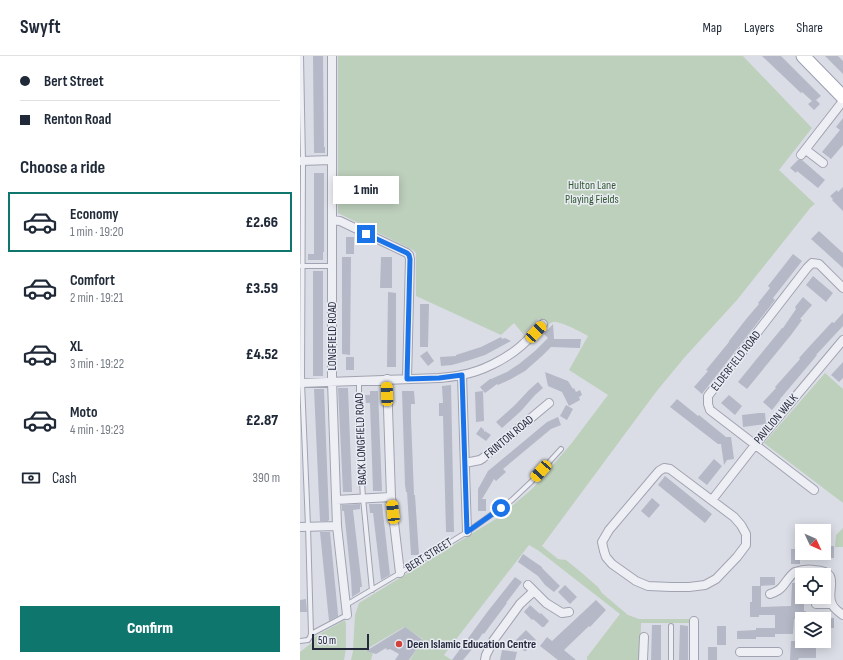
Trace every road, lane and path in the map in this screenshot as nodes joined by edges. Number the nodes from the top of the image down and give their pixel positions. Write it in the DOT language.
graph roads {
  1 [pos="301,56"];
  2 [pos="332,56"];
  3 [pos="803,56"];
  4 [pos="843,97"];
  5 [pos="843,101"];
  6 [pos="332,160"];
  7 [pos="301,161"];
  8 [pos="823,163"];
  9 [pos="332,220"];
  10 [pos="301,266"];
  11 [pos="332,266"];
  12 [pos="843,288"];
  13 [pos="543,324"];
  14 [pos="843,340"];
  15 [pos="462,375"];
  16 [pos="387,379"];
  17 [pos="407,379"];
  18 [pos="359,380"];
  19 [pos="332,381"];
  20 [pos="301,382"];
  21 [pos="549,403"];
  22 [pos="754,445"];
  23 [pos="561,449"];
  24 [pos="465,463"];
  25 [pos="814,490"];
  26 [pos="391,497"];
  27 [pos="363,498"];
  28 [pos="336,500"];
  29 [pos="712,500"];
  30 [pos="304,526"];
  31 [pos="337,526"];
  32 [pos="467,532"];
  33 [pos="400,573"];
  34 [pos="372,590"];
  35 [pos="770,594"];
  36 [pos="832,604"];
  37 [pos="346,605"];
  38 [pos="347,615"];
  39 [pos="564,615"];
  40 [pos="843,615"];
  41 [pos="694,621"];
  42 [pos="671,626"];
  43 [pos="311,634"];
  44 [pos="644,637"];
  45 [pos="300,641"];
  46 [pos="740,652"];
  47 [pos="778,652"];
  48 [pos="749,656"];
  49 [pos="485,660"];
  50 [pos="643,660"];
  51 [pos="671,660"];
  52 [pos="694,660"];
  1 -- 7 [label="lane"];
  2 -- 6 [label="street, LONGFIELD ROAD"];
  3 -- 4 [label="main road"];
  5 -- 8 [label="street"];
  6 -- 7 [label="street"];
  6 -- 9 [label="street, LONGFIELD ROAD"];
  7 -- 10 [label="lane"];
  9 -- 11 [label="street, LONGFIELD ROAD"];
  9 -- 17 [label="street"];
  10 -- 11 [label="lane"];
  10 -- 20 [label="lane"];
  11 -- 19 [label="street, LONGFIELD ROAD"];
  12 -- 22 [label="street, ELDERFIELD ROAD"];
  13 -- 15 [label="street"];
  14 -- 22 [label="street, PAVILION WALK"];
  15 -- 17 [label="street"];
  15 -- 24 [label="street"];
  16 -- 17 [label="street"];
  16 -- 18 [label="street"];
  16 -- 26 [label="street"];
  18 -- 19 [label="street"];
  18 -- 27 [label="lane, BACK LONGFIELD ROAD"];
  19 -- 20 [label="street"];
  19 -- 28 [label="street, LONGFIELD ROAD"];
  20 -- 30 [label="lane"];
  21 -- 24 [label="street, FRINTON ROAD"];
  22 -- 25 [label="street, ELDERFIELD ROAD"];
  22 -- 29 [label="street, PAVILION WALK"];
  23 -- 32 [label="lane, BERT STREET"];
  24 -- 32 [label="street"];
  26 -- 27 [label="street"];
  26 -- 33 [label="street"];
  27 -- 28 [label="street"];
  27 -- 34 [label="lane, BACK LONGFIELD ROAD"];
  28 -- 31 [label="street, LONGFIELD ROAD"];
  29 -- 29 [label="street"];
  30 -- 31 [label="street"];
  30 -- 43 [label="lane"];
  31 -- 37 [label="street, LONGFIELD ROAD"];
  32 -- 33 [label="lane, BERT STREET"];
  33 -- 34 [label="lane, BERT STREET"];
  34 -- 37 [label="lane, BERT STREET"];
  35 -- 36 [label="street"];
  36 -- 40 [label="street"];
  37 -- 38 [label="street, LONGFIELD ROAD"];
  38 -- 43 [label="lane"];
  39 -- 49 [label="street"];
  41 -- 52 [label="street"];
  42 -- 51 [label="lane"];
  43 -- 45 [label="lane"];
  44 -- 50 [label="street"];
  46 -- 48 [label="street"];
  47 -- 48 [label="street"];
}
